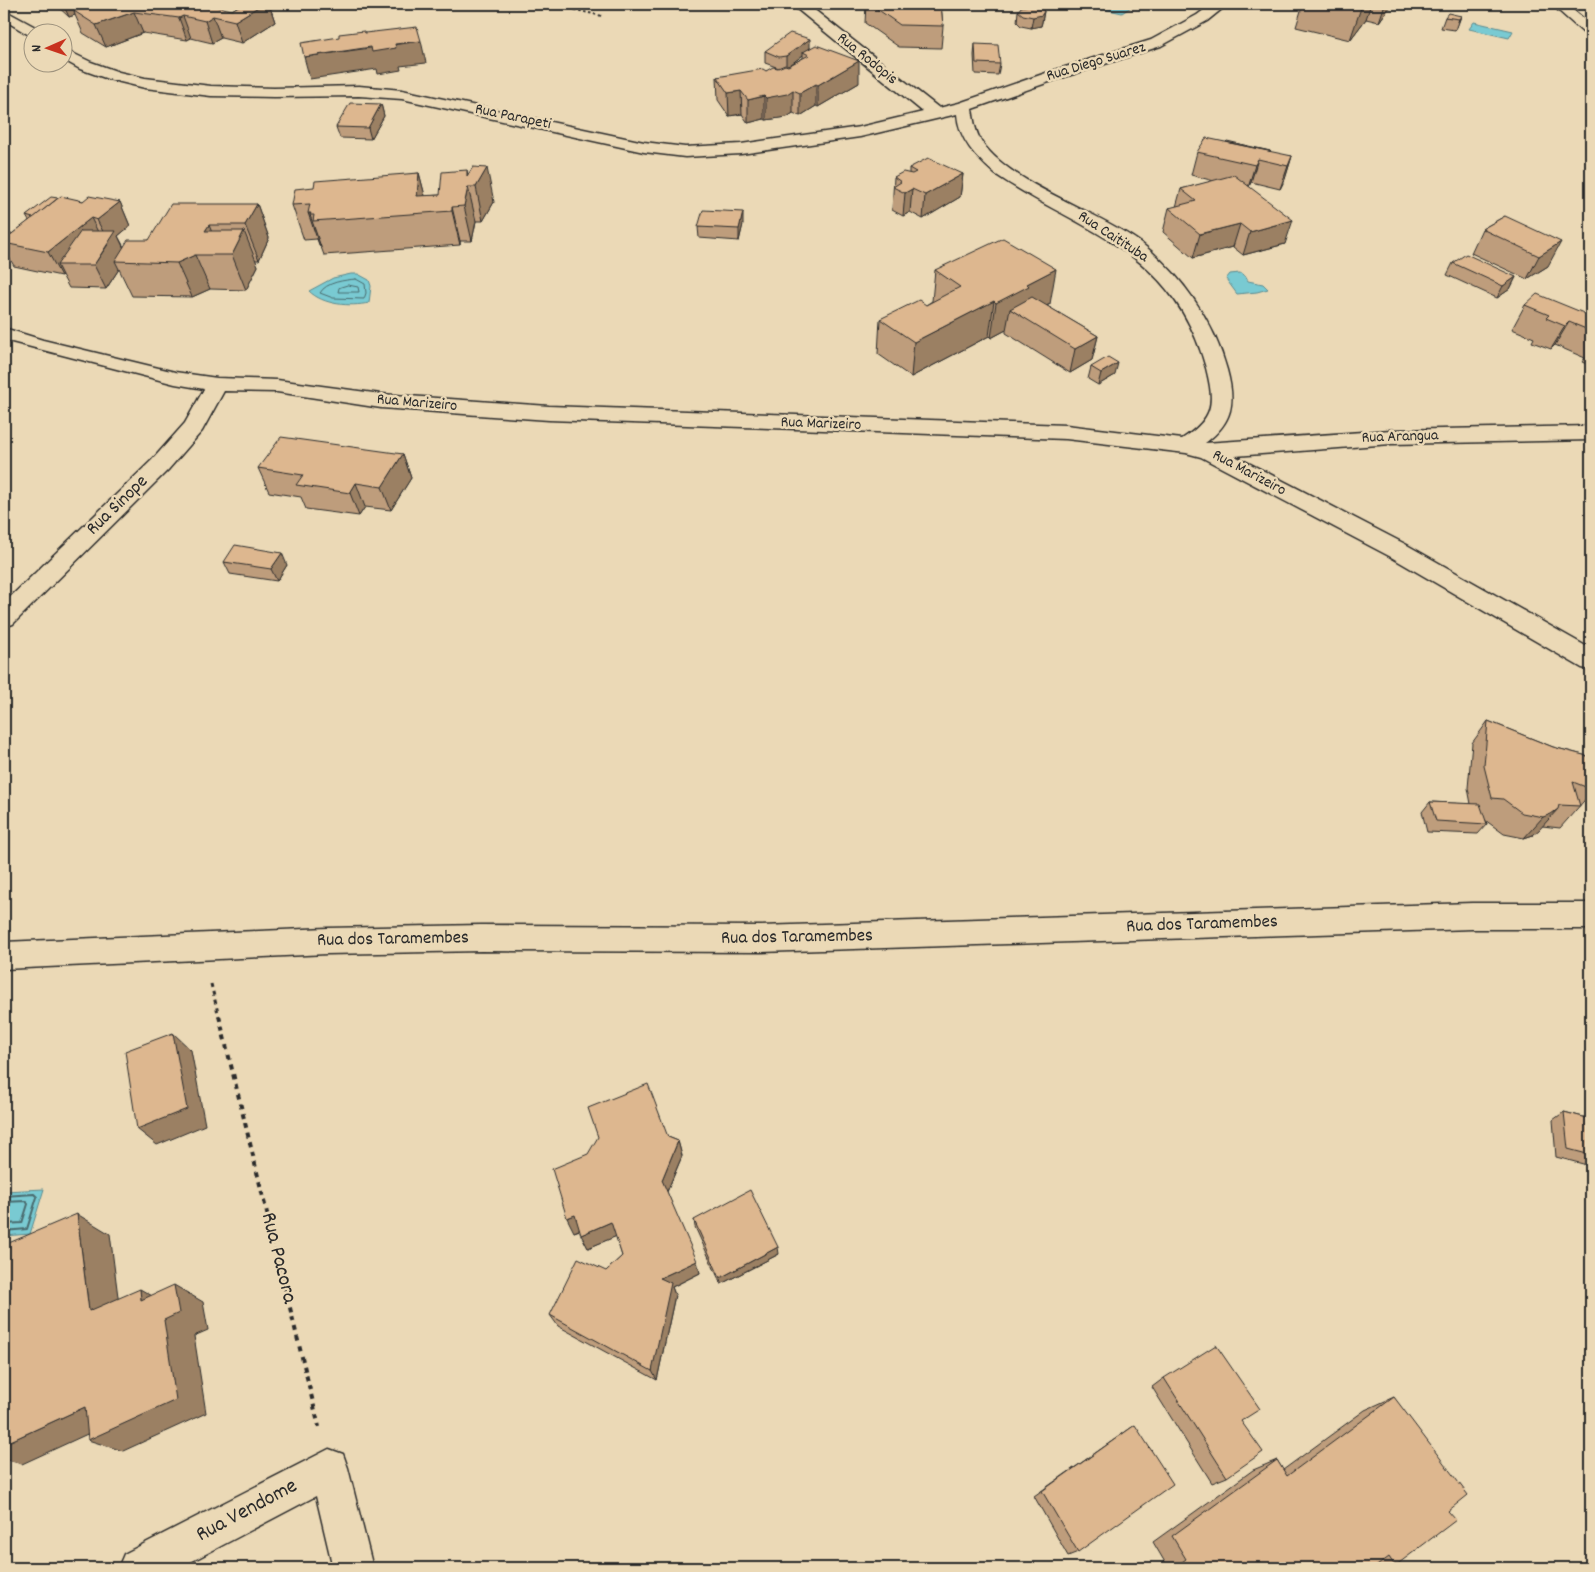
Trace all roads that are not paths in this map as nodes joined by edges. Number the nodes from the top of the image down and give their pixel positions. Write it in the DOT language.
graph roads {
  1 [pos="798,4"];
  2 [pos="1221,4"];
  3 [pos="1558,4"];
  4 [pos="4,14"];
  5 [pos="22,25"];
  6 [pos="1591,32"];
  7 [pos="72,57"];
  8 [pos="964,107"];
  9 [pos="936,114"];
  10 [pos="4,334"];
  11 [pos="217,384"];
  12 [pos="1591,433"];
  13 [pos="1197,449"];
  14 [pos="4,618"];
  15 [pos="1591,661"];
  16 [pos="1591,916"];
  17 [pos="4,956"];
  18 [pos="138,1568"];
  19 [pos="352,1568"];
  1 -- 9 [label="street, Rua Rodopis"];
  2 -- 8 [label="street, Rua Diego Suarez"];
  3 -- 6 [label="street"];
  4 -- 5 [label="street"];
  7 -- 9 [label="street, Rua Parapeti"];
  8 -- 9 [label="street, Rua Parapeti"];
  8 -- 13 [label="street, Rua Caitituba"];
  10 -- 11 [label="street, Rua Marizeiro"];
  11 -- 13 [label="street, Rua Marizeiro"];
  11 -- 14 [label="street, Rua Sinope"];
  12 -- 13 [label="street, Rua Arangua"];
  13 -- 15 [label="street, Rua Marizeiro"];
  16 -- 17 [label="street, Rua dos Taramembes"];
  18 -- 19 [label="street, Rua Vendome"];
}
